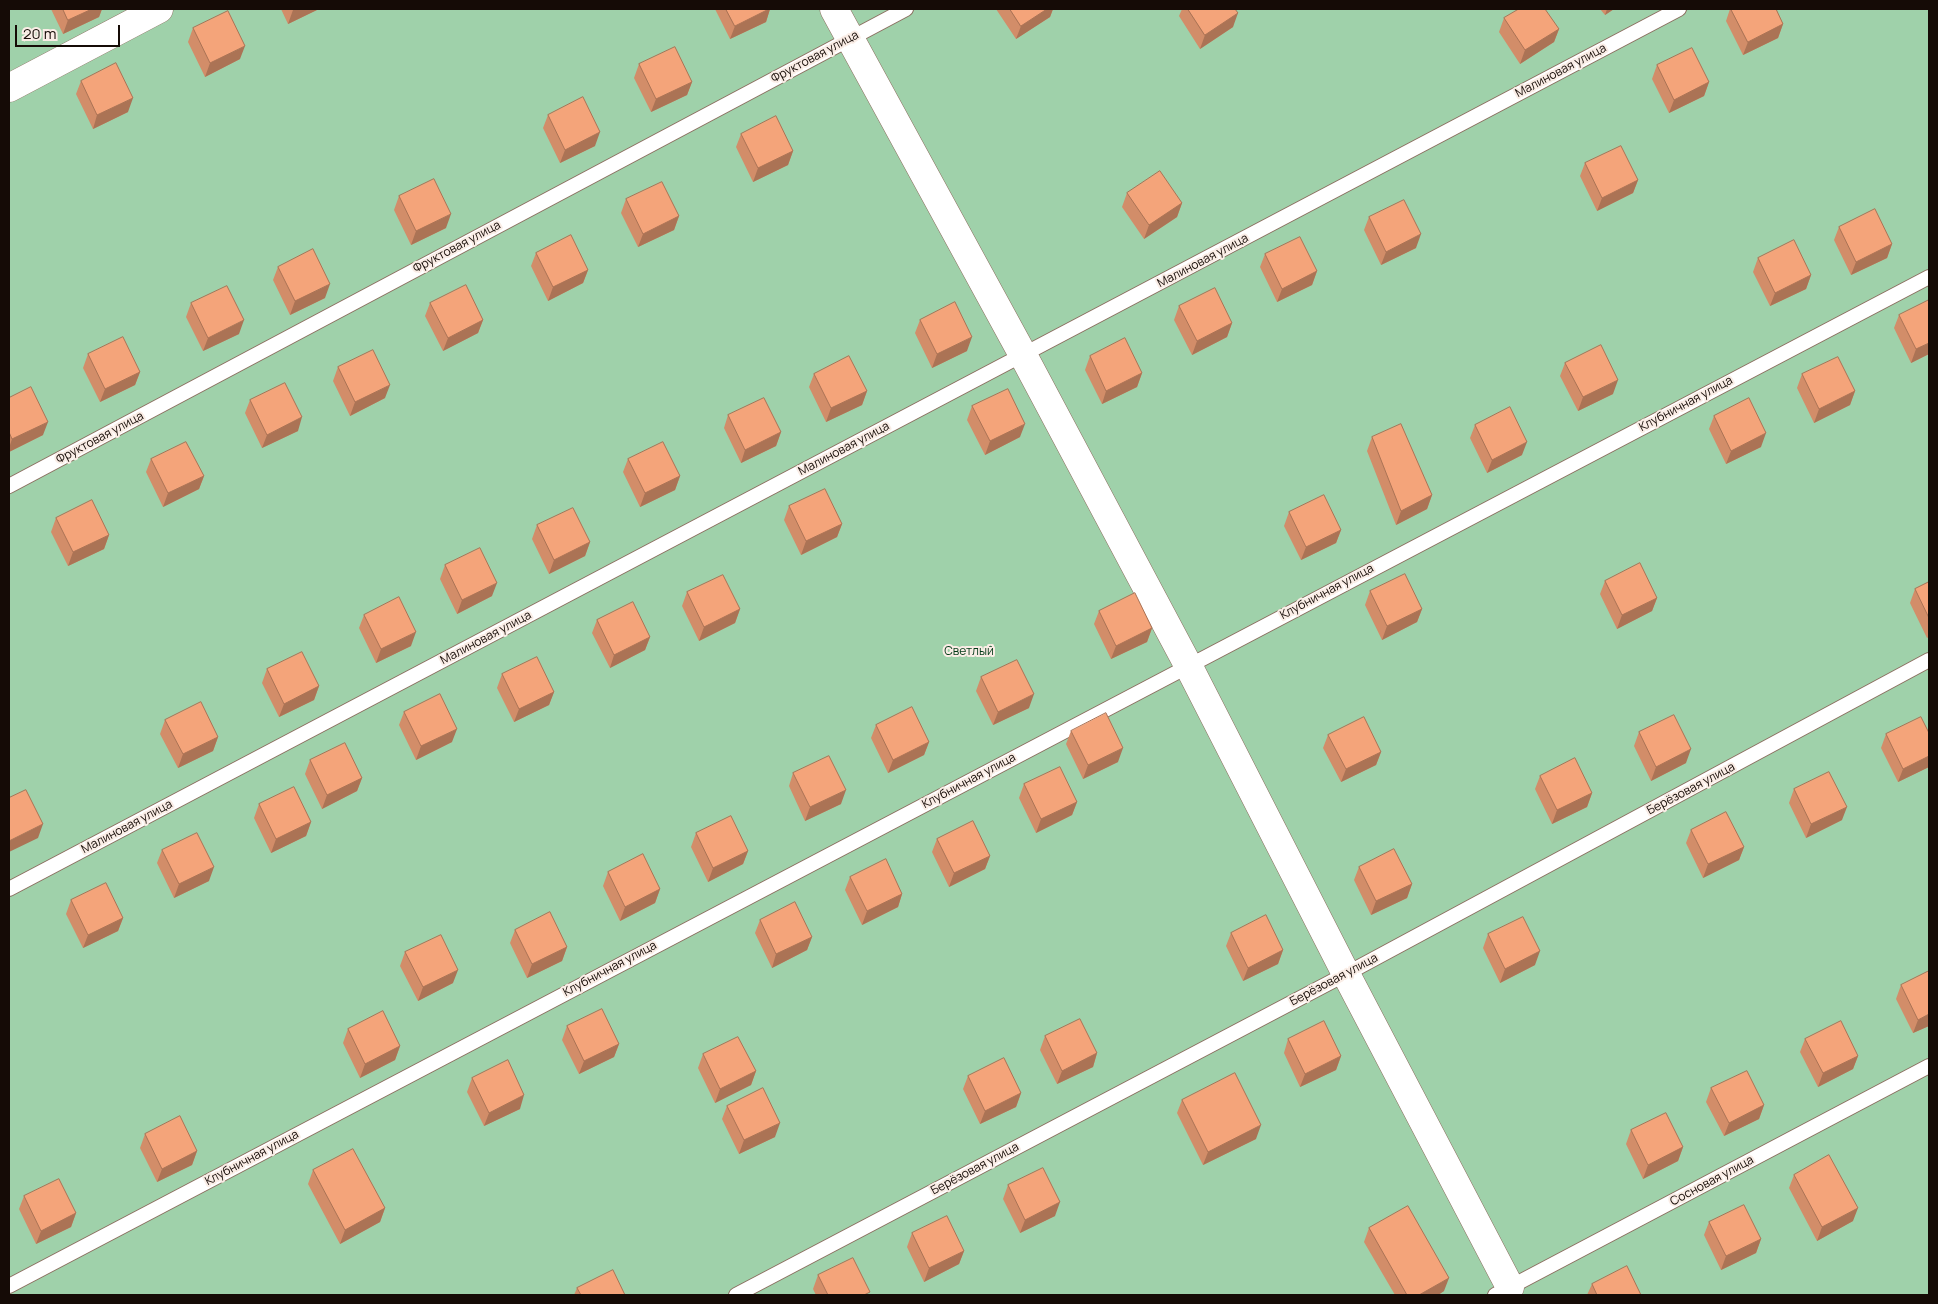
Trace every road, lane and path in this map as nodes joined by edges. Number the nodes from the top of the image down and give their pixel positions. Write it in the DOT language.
graph roads {
  1 [pos="159,9"];
  2 [pos="834,9"];
  3 [pos="906,9"];
  4 [pos="1679,9"];
  5 [pos="849,39"];
  6 [pos="9,88"];
  7 [pos="1929,277"];
  8 [pos="1023,355"];
  9 [pos="9,486"];
  10 [pos="1929,660"];
  11 [pos="1188,665"];
  12 [pos="9,889"];
  13 [pos="1346,974"];
  14 [pos="1929,1066"];
  15 [pos="9,1286"];
  16 [pos="1503,1291"];
  17 [pos="736,1295"];
  1 -- 6 [label="street"];
  2 -- 5 [label="street"];
  3 -- 5 [label="lane, Фруктовая улица"];
  4 -- 8 [label="lane, Малиновая улица"];
  5 -- 8 [label="street"];
  5 -- 9 [label="lane, Фруктовая улица"];
  7 -- 11 [label="lane, Клубничная улица"];
  8 -- 11 [label="street"];
  8 -- 12 [label="lane, Малиновая улица"];
  10 -- 13 [label="lane, Берёзовая улица"];
  11 -- 13 [label="street"];
  11 -- 15 [label="lane, Клубничная улица"];
  13 -- 16 [label="street"];
  13 -- 17 [label="lane, Берёзовая улица"];
  14 -- 16 [label="lane, Сосновая улица"];
}
